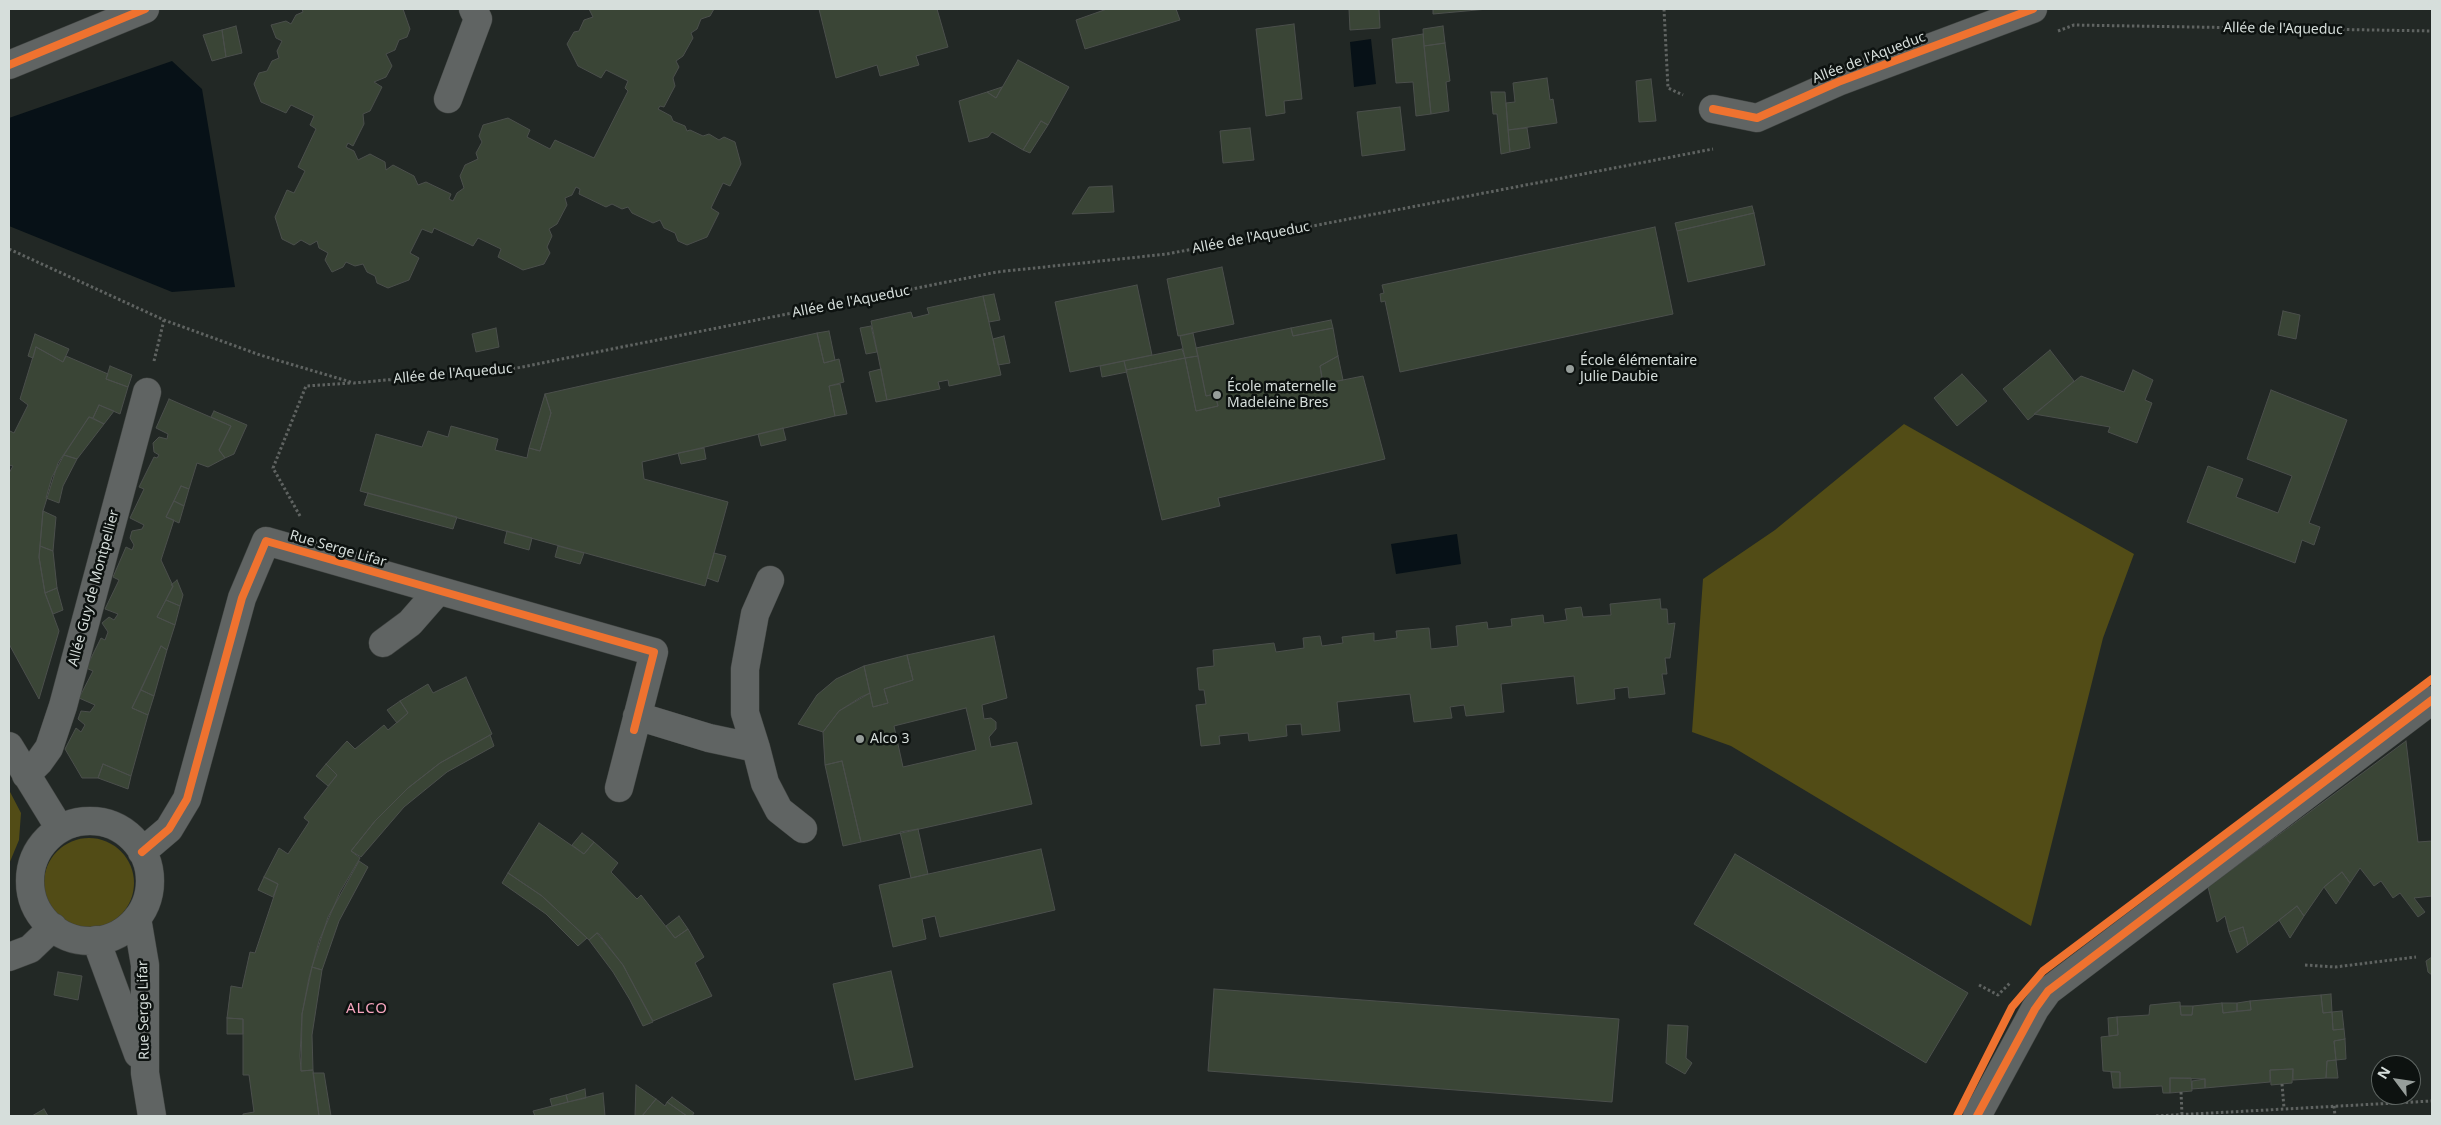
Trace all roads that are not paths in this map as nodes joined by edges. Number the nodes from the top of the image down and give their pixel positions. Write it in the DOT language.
graph roads {
  1 [pos="145,9"];
  2 [pos="473,9"];
  3 [pos="2033,9"];
  4 [pos="9,65"];
  5 [pos="448,98"];
  6 [pos="1713,109"];
  7 [pos="147,392"];
  8 [pos="770,580"];
  9 [pos="438,591"];
  10 [pos="383,643"];
  11 [pos="2432,700"];
  12 [pos="636,723"];
  13 [pos="9,746"];
  14 [pos="756,748"];
  15 [pos="26,775"];
  16 [pos="620,788"];
  17 [pos="60,829"];
  18 [pos="803,829"];
  19 [pos="142,852"];
  20 [pos="137,918"];
  21 [pos="53,927"];
  22 [pos="96,940"];
  23 [pos="9,957"];
  24 [pos="145,1073"];
  25 [pos="152,1116"];
  26 [pos="1977,1116"];
  1 -- 4 [label="street"];
  2 -- 5 [label="street"];
  3 -- 6 [label="street, Allée de l'Aqueduc"];
  7 -- 15 [label="street, Allée Guy de Montpellier"];
  8 -- 14 [label="street"];
  9 -- 10 [label="street"];
  9 -- 12 [label="street, Rue Serge Lifar"];
  9 -- 19 [label="street, Rue Serge Lifar"];
  11 -- 26 [label="street"];
  12 -- 14 [label="street"];
  12 -- 16 [label="street"];
  13 -- 15 [label="street"];
  14 -- 18 [label="street"];
  15 -- 17 [label="street"];
  17 -- 19 [label="street"];
  17 -- 21 [label="street"];
  19 -- 20 [label="street"];
  20 -- 22 [label="street"];
  20 -- 24 [label="street, Rue Serge Lifar"];
  21 -- 22 [label="street"];
  21 -- 23 [label="street"];
  22 -- 24 [label="street, Rue Serge Lifar"];
  24 -- 25 [label="street, Rue Serge Lifar"];
}
